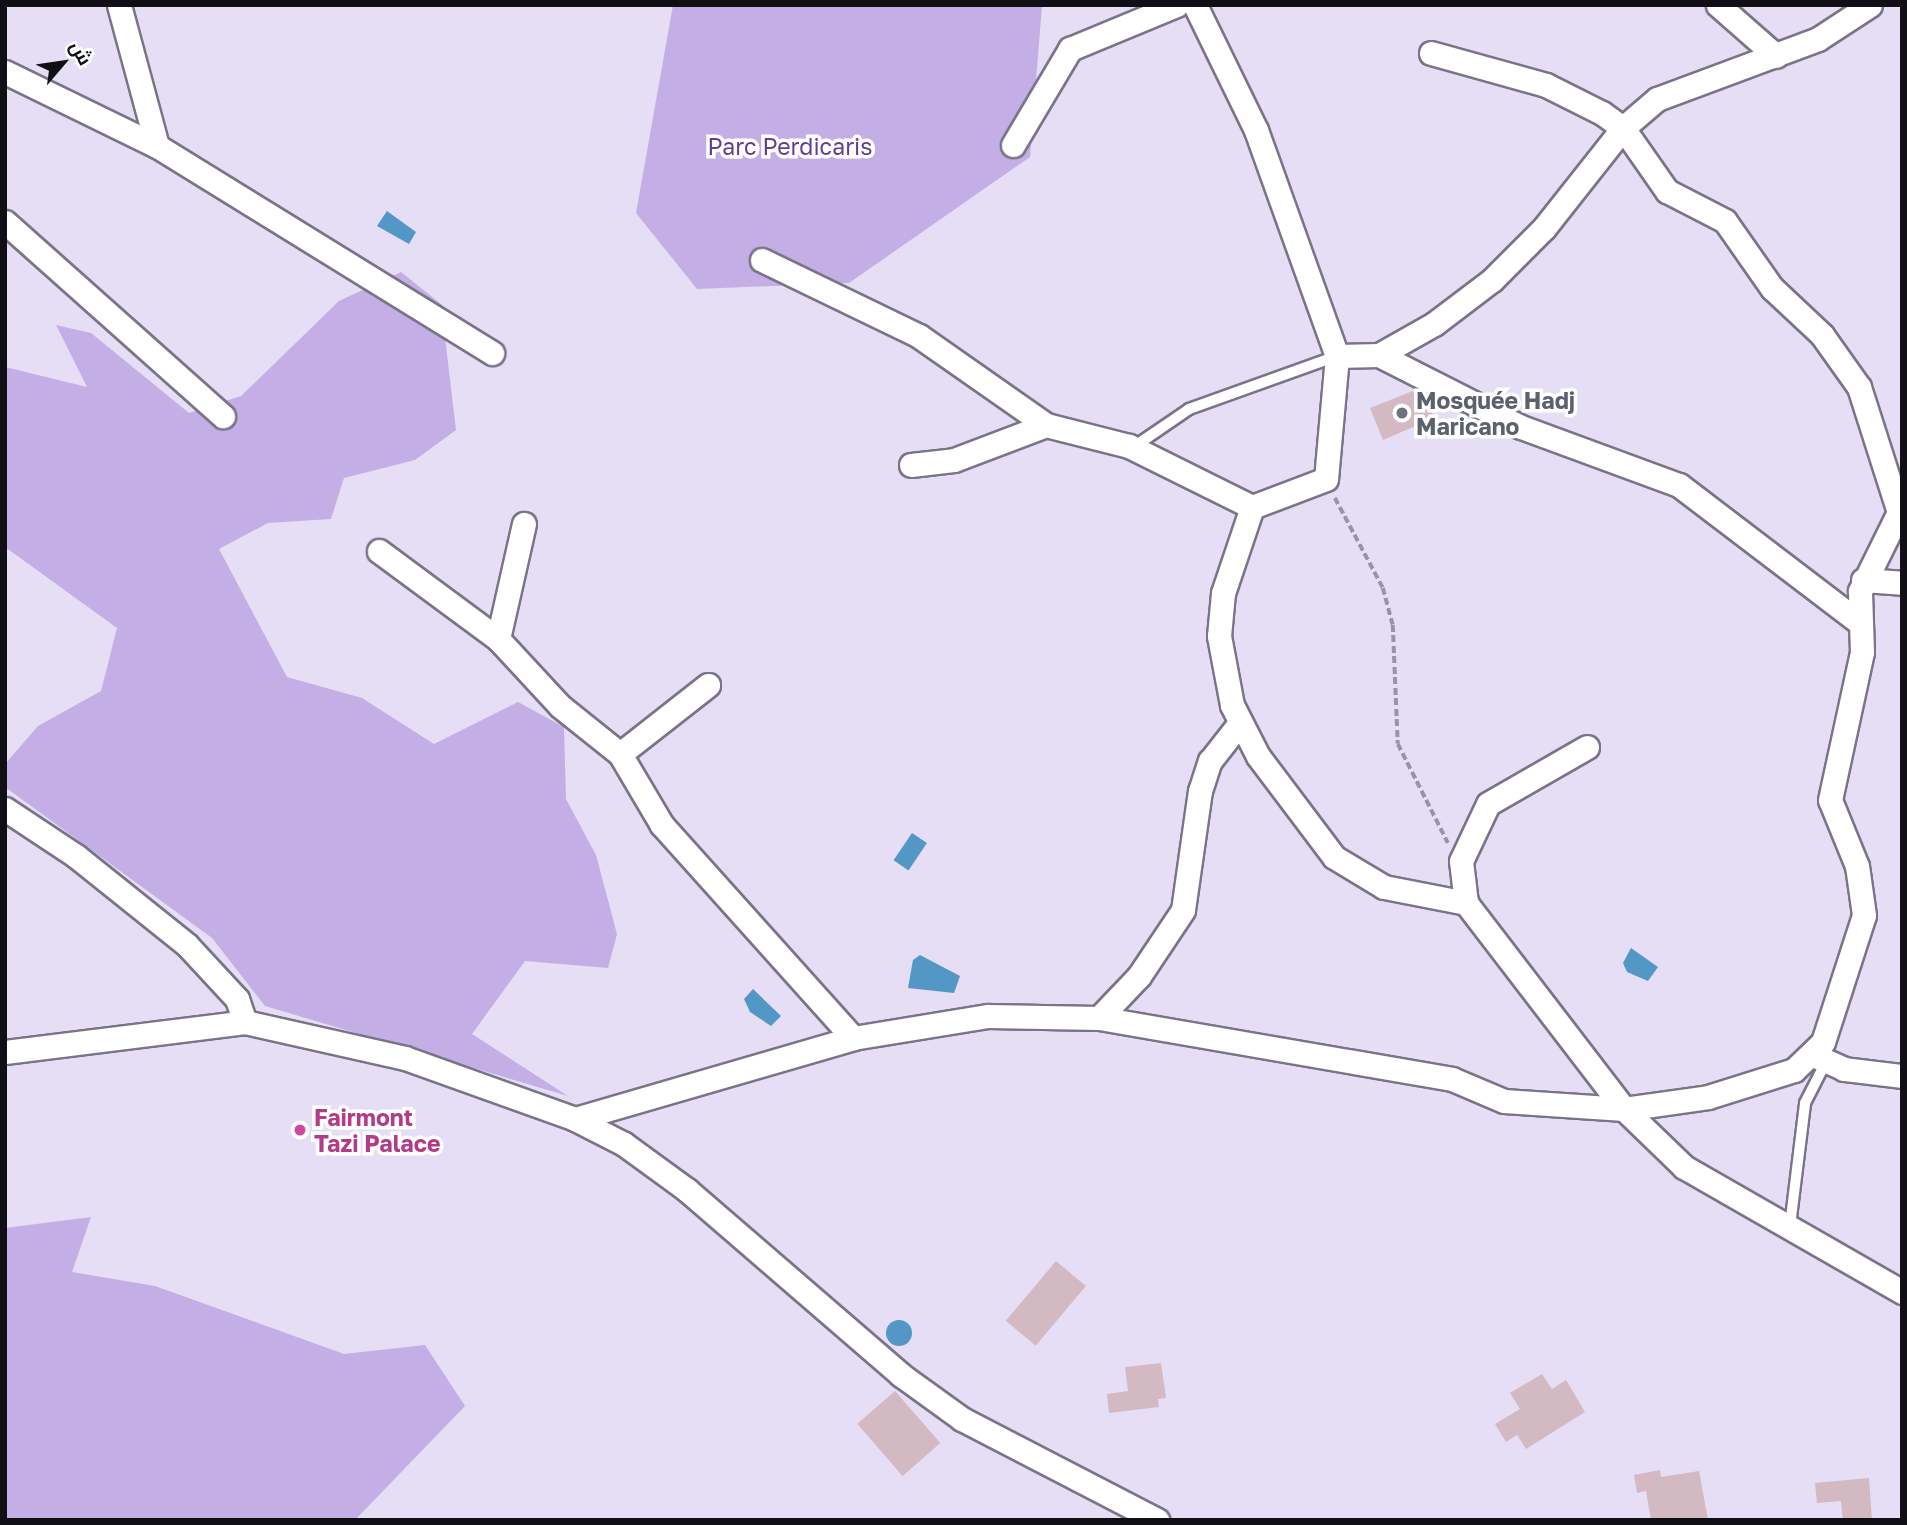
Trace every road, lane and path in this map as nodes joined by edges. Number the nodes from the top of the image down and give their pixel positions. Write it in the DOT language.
graph roads {
  1 [pos="119,5"];
  2 [pos="1176,5"];
  3 [pos="1195,5"];
  4 [pos="1718,5"];
  5 [pos="1870,5"];
  6 [pos="1431,53"];
  7 [pos="1776,56"];
  8 [pos="5,72"];
  9 [pos="1623,128"];
  10 [pos="1013,145"];
  11 [pos="158,146"];
  12 [pos="5,222"];
  13 [pos="762,260"];
  14 [pos="492,353"];
  15 [pos="1379,355"];
  16 [pos="1337,356"];
  17 [pos="223,416"];
  18 [pos="1046,425"];
  19 [pos="1129,446"];
  20 [pos="911,465"];
  21 [pos="1326,479"];
  22 [pos="1252,507"];
  23 [pos="1900,512"];
  24 [pos="524,524"];
  25 [pos="379,551"];
  26 [pos="1863,580"];
  27 [pos="1902,583"];
  28 [pos="1856,620"];
  29 [pos="498,639"];
  30 [pos="708,685"];
  31 [pos="1239,724"];
  32 [pos="1587,747"];
  33 [pos="620,754"];
  34 [pos="5,809"];
  35 [pos="1461,861"];
  36 [pos="1466,903"];
  37 [pos="1099,1018"];
  38 [pos="245,1022"];
  39 [pos="853,1038"];
  40 [pos="5,1052"];
  41 [pos="1819,1059"];
  42 [pos="1902,1076"];
  43 [pos="1624,1109"];
  44 [pos="575,1119"];
  45 [pos="1790,1226"];
  46 [pos="1902,1292"];
  47 [pos="1157,1520"];
  1 -- 11 [label="street"];
  2 -- 10 [label="street"];
  3 -- 16 [label="street"];
  4 -- 7 [label="street"];
  5 -- 7 [label="street"];
  6 -- 9 [label="street"];
  7 -- 9 [label="street"];
  8 -- 11 [label="street"];
  9 -- 15 [label="street"];
  9 -- 23 [label="street"];
  11 -- 14 [label="street"];
  12 -- 17 [label="street"];
  13 -- 18 [label="street"];
  15 -- 16 [label="street"];
  15 -- 28 [label="street"];
  16 -- 19 [label="lane"];
  16 -- 21 [label="street"];
  18 -- 19 [label="street"];
  18 -- 20 [label="street"];
  19 -- 22 [label="street"];
  21 -- 22 [label="street"];
  21 -- 35 [label="path"];
  22 -- 31 [label="street"];
  23 -- 26 [label="street"];
  24 -- 29 [label="street"];
  25 -- 29 [label="street"];
  26 -- 27 [label="street"];
  26 -- 28 [label="street"];
  28 -- 41 [label="street"];
  29 -- 33 [label="street"];
  30 -- 33 [label="street"];
  31 -- 36 [label="street"];
  31 -- 37 [label="street"];
  32 -- 35 [label="street"];
  33 -- 39 [label="street"];
  34 -- 38 [label="street"];
  35 -- 36 [label="street"];
  36 -- 43 [label="street"];
  37 -- 39 [label="street"];
  37 -- 43 [label="street"];
  38 -- 40 [label="street"];
  38 -- 44 [label="street"];
  39 -- 44 [label="street"];
  41 -- 42 [label="street"];
  41 -- 43 [label="street"];
  41 -- 45 [label="lane"];
  43 -- 45 [label="street"];
  44 -- 47 [label="street"];
  45 -- 46 [label="street"];
}
